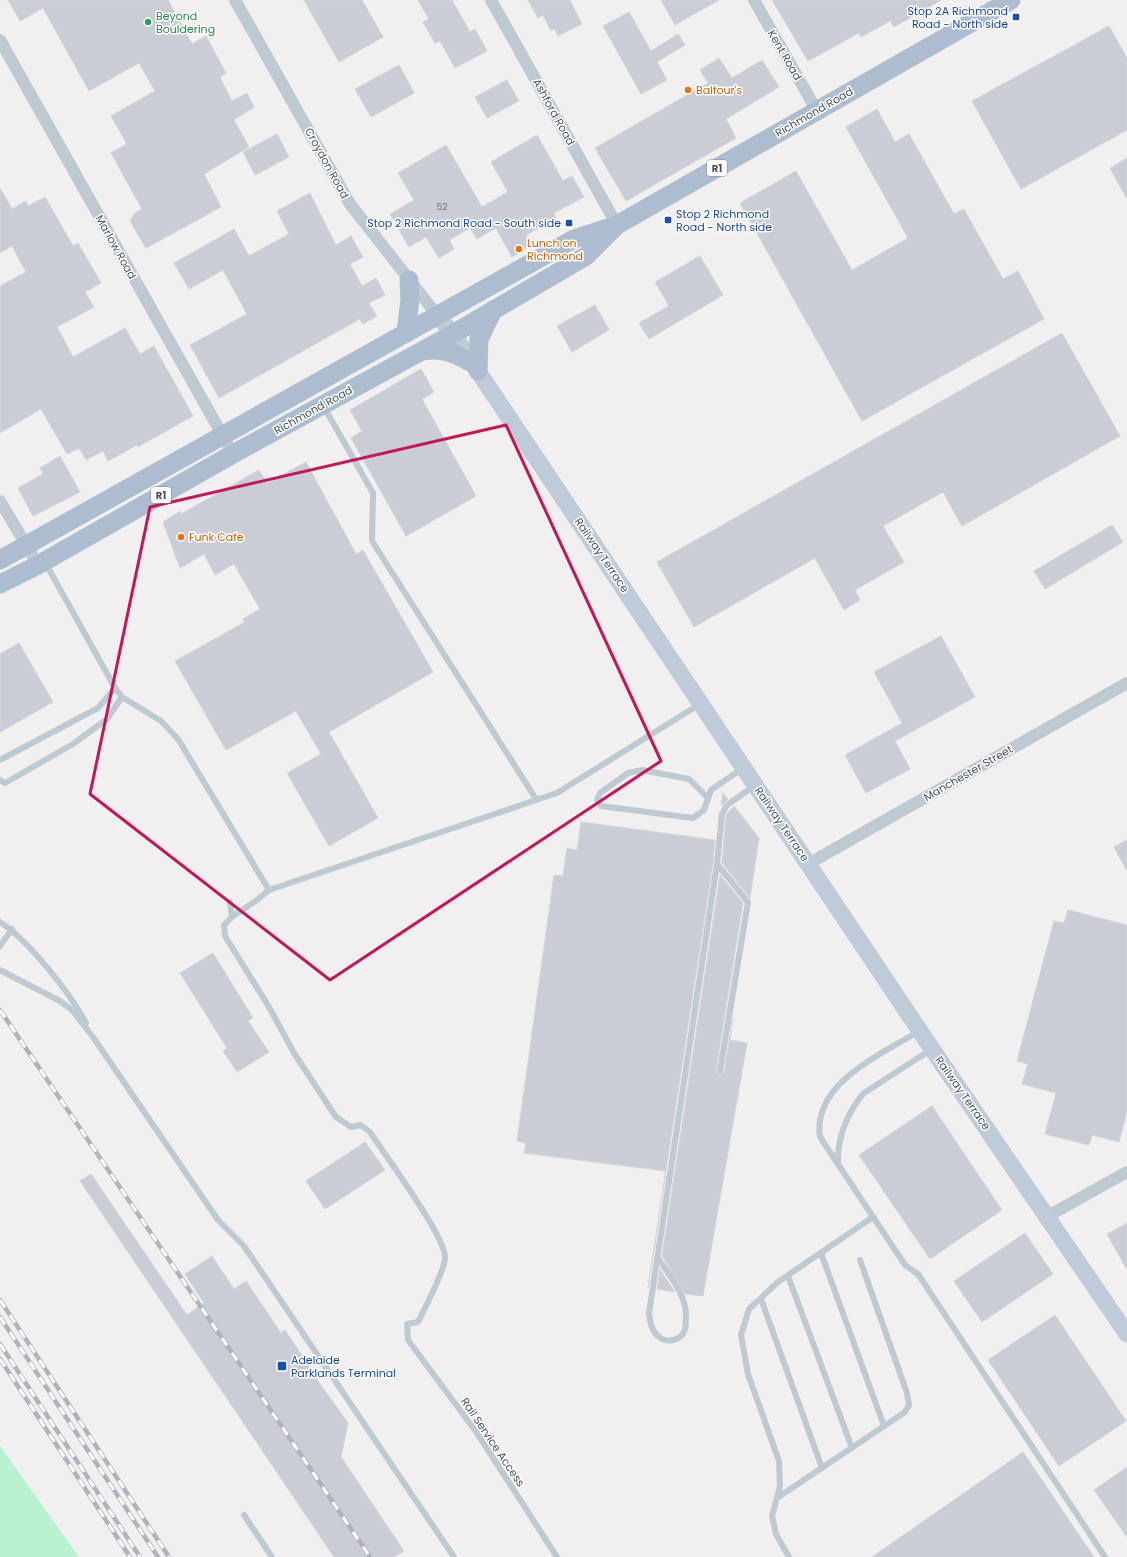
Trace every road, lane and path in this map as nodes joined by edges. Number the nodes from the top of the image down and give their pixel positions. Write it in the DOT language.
graph roads {
  1 [pos="235,0"];
  2 [pos="491,0"];
  3 [pos="754,0"];
  4 [pos="1009,1"];
  5 [pos="0,40"];
  6 [pos="817,111"];
  7 [pos="617,225"];
  8 [pos="409,280"];
  9 [pos="493,310"];
  10 [pos="437,315"];
  11 [pos="406,333"];
  12 [pos="453,334"];
  13 [pos="422,351"];
  14 [pos="475,367"];
  15 [pos="323,405"];
  16 [pos="222,437"];
  17 [pos="233,454"];
  18 [pos="0,501"];
  19 [pos="26,547"];
  20 [pos="0,560"];
  21 [pos="42,563"];
  22 [pos="0,584"];
  23 [pos="1127,683"];
  24 [pos="115,688"];
  25 [pos="122,697"];
  26 [pos="701,703"];
  27 [pos="0,760"];
  28 [pos="744,767"];
  29 [pos="0,780"];
  30 [pos="756,785"];
  31 [pos="707,797"];
  32 [pos="536,799"];
  33 [pos="717,864"];
  34 [pos="808,864"];
  35 [pos="269,890"];
  36 [pos="230,902"];
  37 [pos="232,917"];
  38 [pos="0,922"];
  39 [pos="12,930"];
  40 [pos="0,946"];
  41 [pos="0,970"];
  42 [pos="920,1030"];
  43 [pos="94,1037"];
  44 [pos="932,1049"];
  45 [pos="720,1071"];
  46 [pos="838,1162"];
  47 [pos="1127,1172"];
  48 [pos="1048,1216"];
  49 [pos="874,1217"];
  50 [pos="821,1253"];
  51 [pos="658,1258"];
  52 [pos="860,1260"];
  53 [pos="788,1276"];
  54 [pos="761,1299"];
  55 [pos="1127,1334"];
  56 [pos="884,1426"];
  57 [pos="852,1448"];
  58 [pos="822,1468"];
  59 [pos="777,1498"];
  60 [pos="244,1516"];
  61 [pos="272,1557"];
  62 [pos="454,1557"];
  63 [pos="557,1557"];
  64 [pos="789,1557"];
  65 [pos="1105,1557"];
  1 -- 8 [label="street, Croydon Road"];
  2 -- 7 [label="street, Ashford Road"];
  3 -- 6 [label="street, Kent Road"];
  4 -- 6 [label="main road, Richmond Road / R1"];
  5 -- 16 [label="street, Marlow Road"];
  6 -- 7 [label="main road, Richmond Road / R1"];
  7 -- 9 [label="main road, Richmond Road / R1"];
  7 -- 10 [label="main road, Richmond Road / R1"];
  8 -- 10 [label="street, Croydon Road"];
  8 -- 11 [label="main road"];
  9 -- 12 [label="main road, Richmond Road / R1"];
  9 -- 14 [label="main road"];
  10 -- 11 [label="main road, Richmond Road / R1"];
  10 -- 12 [label="main road, Railway Terrace"];
  11 -- 16 [label="main road, Richmond Road / R1"];
  12 -- 13 [label="main road, Richmond Road / R1"];
  12 -- 14 [label="main road, Railway Terrace"];
  13 -- 14 [label="main road"];
  13 -- 15 [label="main road, Richmond Road / R1"];
  14 -- 26 [label="main road, Railway Terrace"];
  15 -- 17 [label="main road, Richmond Road / R1"];
  15 -- 32 [label="lane"];
  16 -- 17 [label="street, Marlow Road"];
  16 -- 19 [label="main road, Richmond Road / R1"];
  17 -- 21 [label="main road, Richmond Road / R1"];
  18 -- 19 [label="street"];
  19 -- 20 [label="main road, Richmond Road / R1"];
  19 -- 21 [label="street"];
  21 -- 22 [label="main road, Richmond Road / R1"];
  21 -- 24 [label="lane"];
  23 -- 34 [label="street, Manchester Street"];
  24 -- 25 [label="lane"];
  24 -- 27 [label="lane"];
  25 -- 29 [label="lane"];
  25 -- 35 [label="lane"];
  26 -- 28 [label="main road, Railway Terrace"];
  26 -- 32 [label="lane"];
  28 -- 30 [label="main road, Railway Terrace"];
  28 -- 31 [label="lane"];
  30 -- 33 [label="lane"];
  30 -- 34 [label="main road, Railway Terrace"];
  31 -- 31 [label="lane"];
  32 -- 35 [label="lane"];
  33 -- 45 [label="lane"];
  33 -- 51 [label="lane"];
  34 -- 42 [label="main road, Railway Terrace"];
  35 -- 37 [label="lane"];
  36 -- 37 [label="lane"];
  37 -- 63 [label="lane, Rail Service Access"];
  38 -- 39 [label="lane"];
  39 -- 40 [label="lane"];
  39 -- 43 [label="lane"];
  41 -- 43 [label="lane"];
  42 -- 44 [label="main road, Railway Terrace"];
  42 -- 46 [label="lane"];
  43 -- 62 [label="lane"];
  44 -- 46 [label="lane"];
  44 -- 48 [label="main road, Railway Terrace"];
  46 -- 49 [label="lane"];
  47 -- 48 [label="street"];
  48 -- 55 [label="main road, Railway Terrace"];
  49 -- 50 [label="lane"];
  49 -- 65 [label="lane"];
  50 -- 53 [label="lane"];
  50 -- 56 [label="lane"];
  51 -- 51 [label="lane"];
  52 -- 56 [label="lane"];
  53 -- 54 [label="lane"];
  53 -- 57 [label="lane"];
  54 -- 58 [label="lane"];
  54 -- 59 [label="lane"];
  56 -- 57 [label="lane"];
  57 -- 58 [label="lane"];
  58 -- 59 [label="lane"];
  59 -- 64 [label="lane"];
  60 -- 61 [label="lane"];
}
